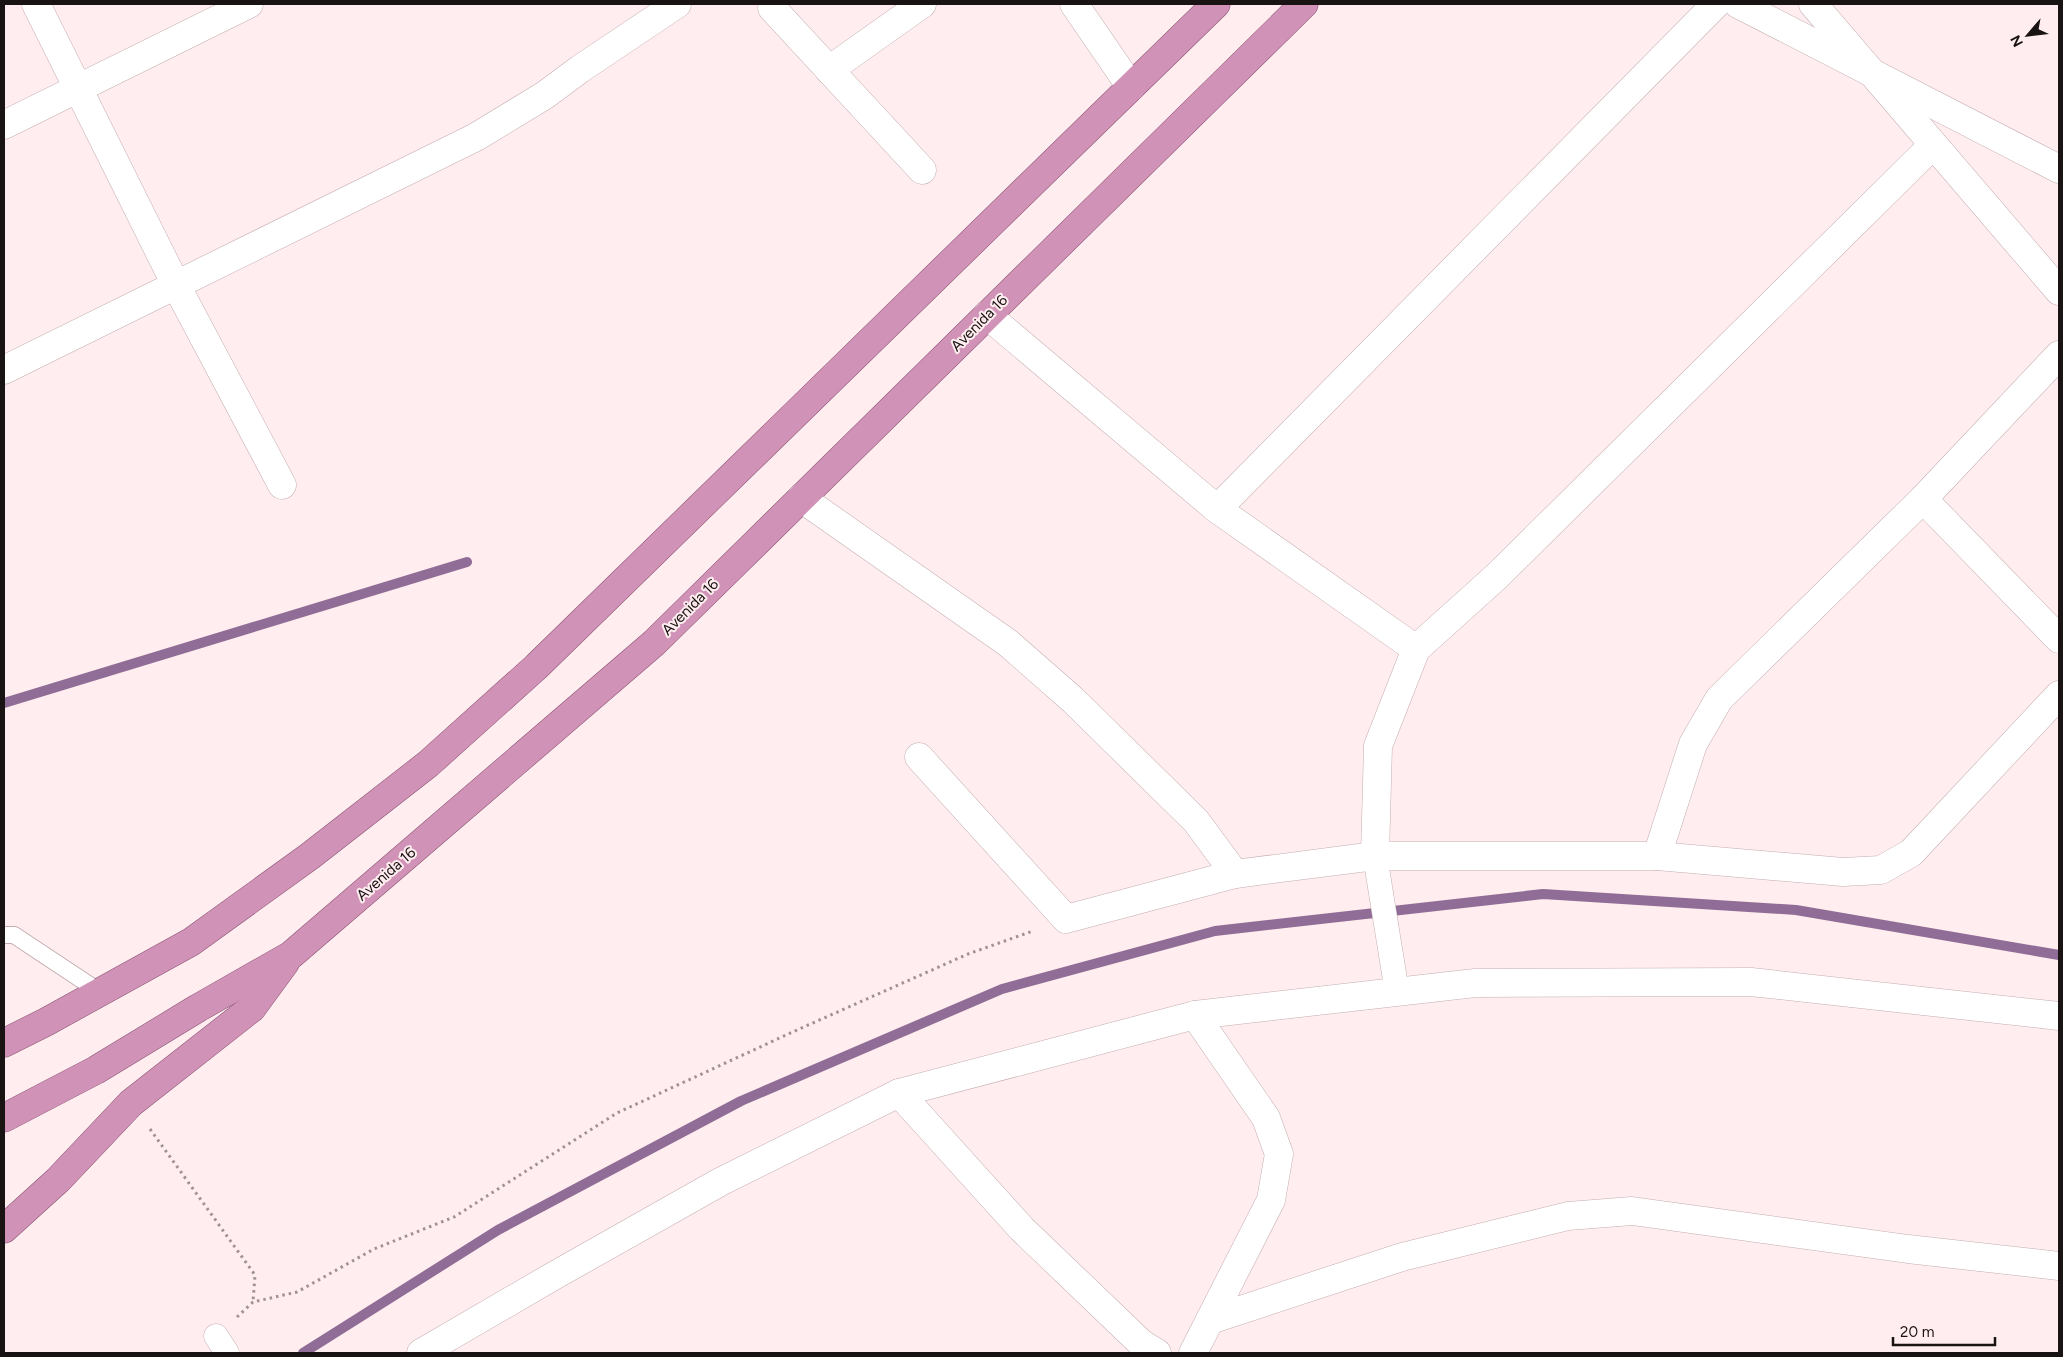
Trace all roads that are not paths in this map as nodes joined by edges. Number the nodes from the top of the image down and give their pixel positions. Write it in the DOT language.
graph roads {
  1 [pos="36,4"];
  2 [pos="249,4"];
  3 [pos="676,4"];
  4 [pos="922,4"];
  5 [pos="1074,4"];
  6 [pos="1216,4"];
  7 [pos="1304,4"];
  8 [pos="1716,4"];
  9 [pos="1738,4"];
  10 [pos="1813,4"];
  11 [pos="772,8"];
  12 [pos="830,70"];
  13 [pos="1131,87"];
  14 [pos="78,88"];
  15 [pos="4,125"];
  16 [pos="1933,145"];
  17 [pos="2059,169"];
  18 [pos="922,170"];
  19 [pos="176,285"];
  20 [pos="2059,290"];
  21 [pos="987,315"];
  22 [pos="2059,355"];
  23 [pos="4,370"];
  24 [pos="282,485"];
  25 [pos="801,498"];
  26 [pos="1923,499"];
  27 [pos="1217,509"];
  28 [pos="2059,639"];
  29 [pos="1416,649"];
  30 [pos="2059,695"];
  31 [pos="919,756"];
  32 [pos="1375,856"];
  33 [pos="1657,856"];
  34 [pos="1235,874"];
  35 [pos="4,935"];
  36 [pos="291,955"];
  37 [pos="100,992"];
  38 [pos="1397,992"];
  39 [pos="1195,1015"];
  40 [pos="2059,1016"];
  41 [pos="4,1043"];
  42 [pos="899,1093"];
  43 [pos="4,1118"];
  44 [pos="4,1229"];
  45 [pos="2059,1266"];
  46 [pos="1210,1320"];
  47 [pos="421,1353"];
  48 [pos="1157,1353"];
  49 [pos="1193,1353"];
  1 -- 14 [label="street"];
  2 -- 14 [label="street"];
  3 -- 19 [label="street"];
  4 -- 12 [label="street"];
  5 -- 13 [label="street"];
  6 -- 13 [label="highway"];
  7 -- 21 [label="highway, Avenida 16"];
  8 -- 27 [label="street"];
  9 -- 17 [label="street"];
  10 -- 16 [label="street"];
  11 -- 12 [label="street"];
  12 -- 18 [label="street"];
  13 -- 37 [label="highway"];
  14 -- 15 [label="street"];
  14 -- 19 [label="street"];
  16 -- 20 [label="street"];
  16 -- 29 [label="street"];
  19 -- 23 [label="street"];
  19 -- 24 [label="street"];
  21 -- 25 [label="highway, Avenida 16"];
  21 -- 27 [label="street"];
  22 -- 26 [label="street"];
  25 -- 34 [label="street"];
  25 -- 36 [label="highway, Avenida 16"];
  26 -- 28 [label="street"];
  26 -- 33 [label="street"];
  27 -- 29 [label="street"];
  29 -- 32 [label="street"];
  30 -- 33 [label="street"];
  31 -- 34 [label="street"];
  32 -- 33 [label="street"];
  32 -- 34 [label="street"];
  32 -- 38 [label="street"];
  35 -- 37 [label="lane"];
  36 -- 43 [label="highway, Avenida 16"];
  36 -- 44 [label="highway"];
  37 -- 41 [label="highway"];
  38 -- 39 [label="street"];
  38 -- 40 [label="street"];
  39 -- 42 [label="street"];
  39 -- 46 [label="street"];
  42 -- 47 [label="street"];
  42 -- 48 [label="street"];
  45 -- 46 [label="street"];
  46 -- 49 [label="street"];
}
